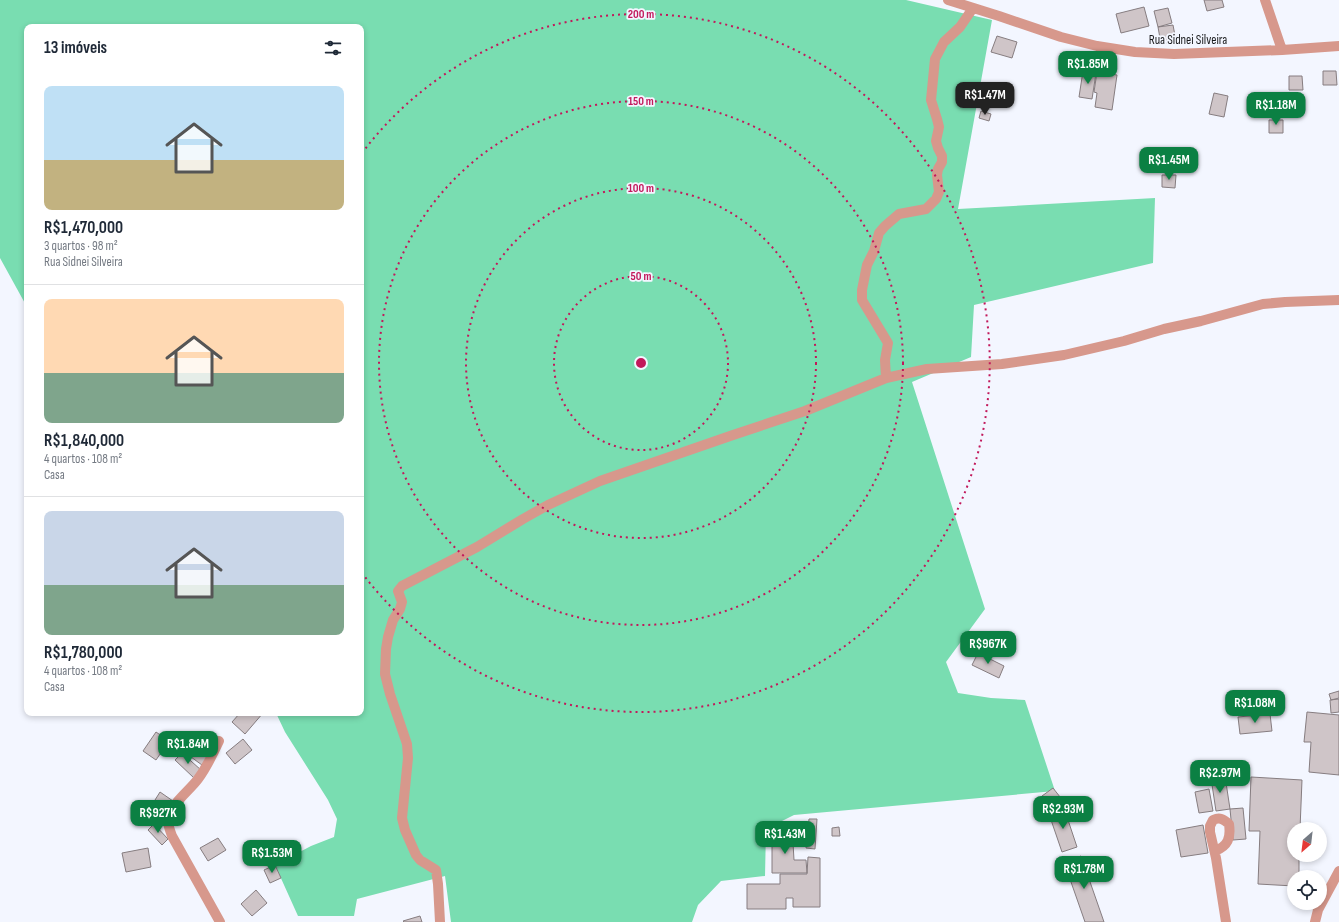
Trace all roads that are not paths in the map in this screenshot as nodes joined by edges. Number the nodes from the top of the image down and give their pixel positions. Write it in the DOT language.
graph roads {
  1 [pos="948,0"];
  2 [pos="1265,0"];
  3 [pos="976,6"];
  4 [pos="1339,46"];
  5 [pos="1282,50"];
  6 [pos="1339,300"];
  7 [pos="886,378"];
  8 [pos="219,741"];
  9 [pos="1214,851"];
  10 [pos="1339,871"];
  11 [pos="220,922"];
  12 [pos="440,922"];
  13 [pos="1226,922"];
  14 [pos="1315,922"];
  1 -- 3 [label="street, Rua Sidnei Silveira"];
  2 -- 5 [label="street"];
  3 -- 5 [label="street, Rua Sidnei Silveira"];
  3 -- 7 [label="street"];
  4 -- 5 [label="street, Rua Sidnei Silveira"];
  6 -- 7 [label="street"];
  7 -- 12 [label="street"];
  8 -- 11 [label="street"];
  9 -- 13 [label="street"];
  10 -- 14 [label="street"];
}
